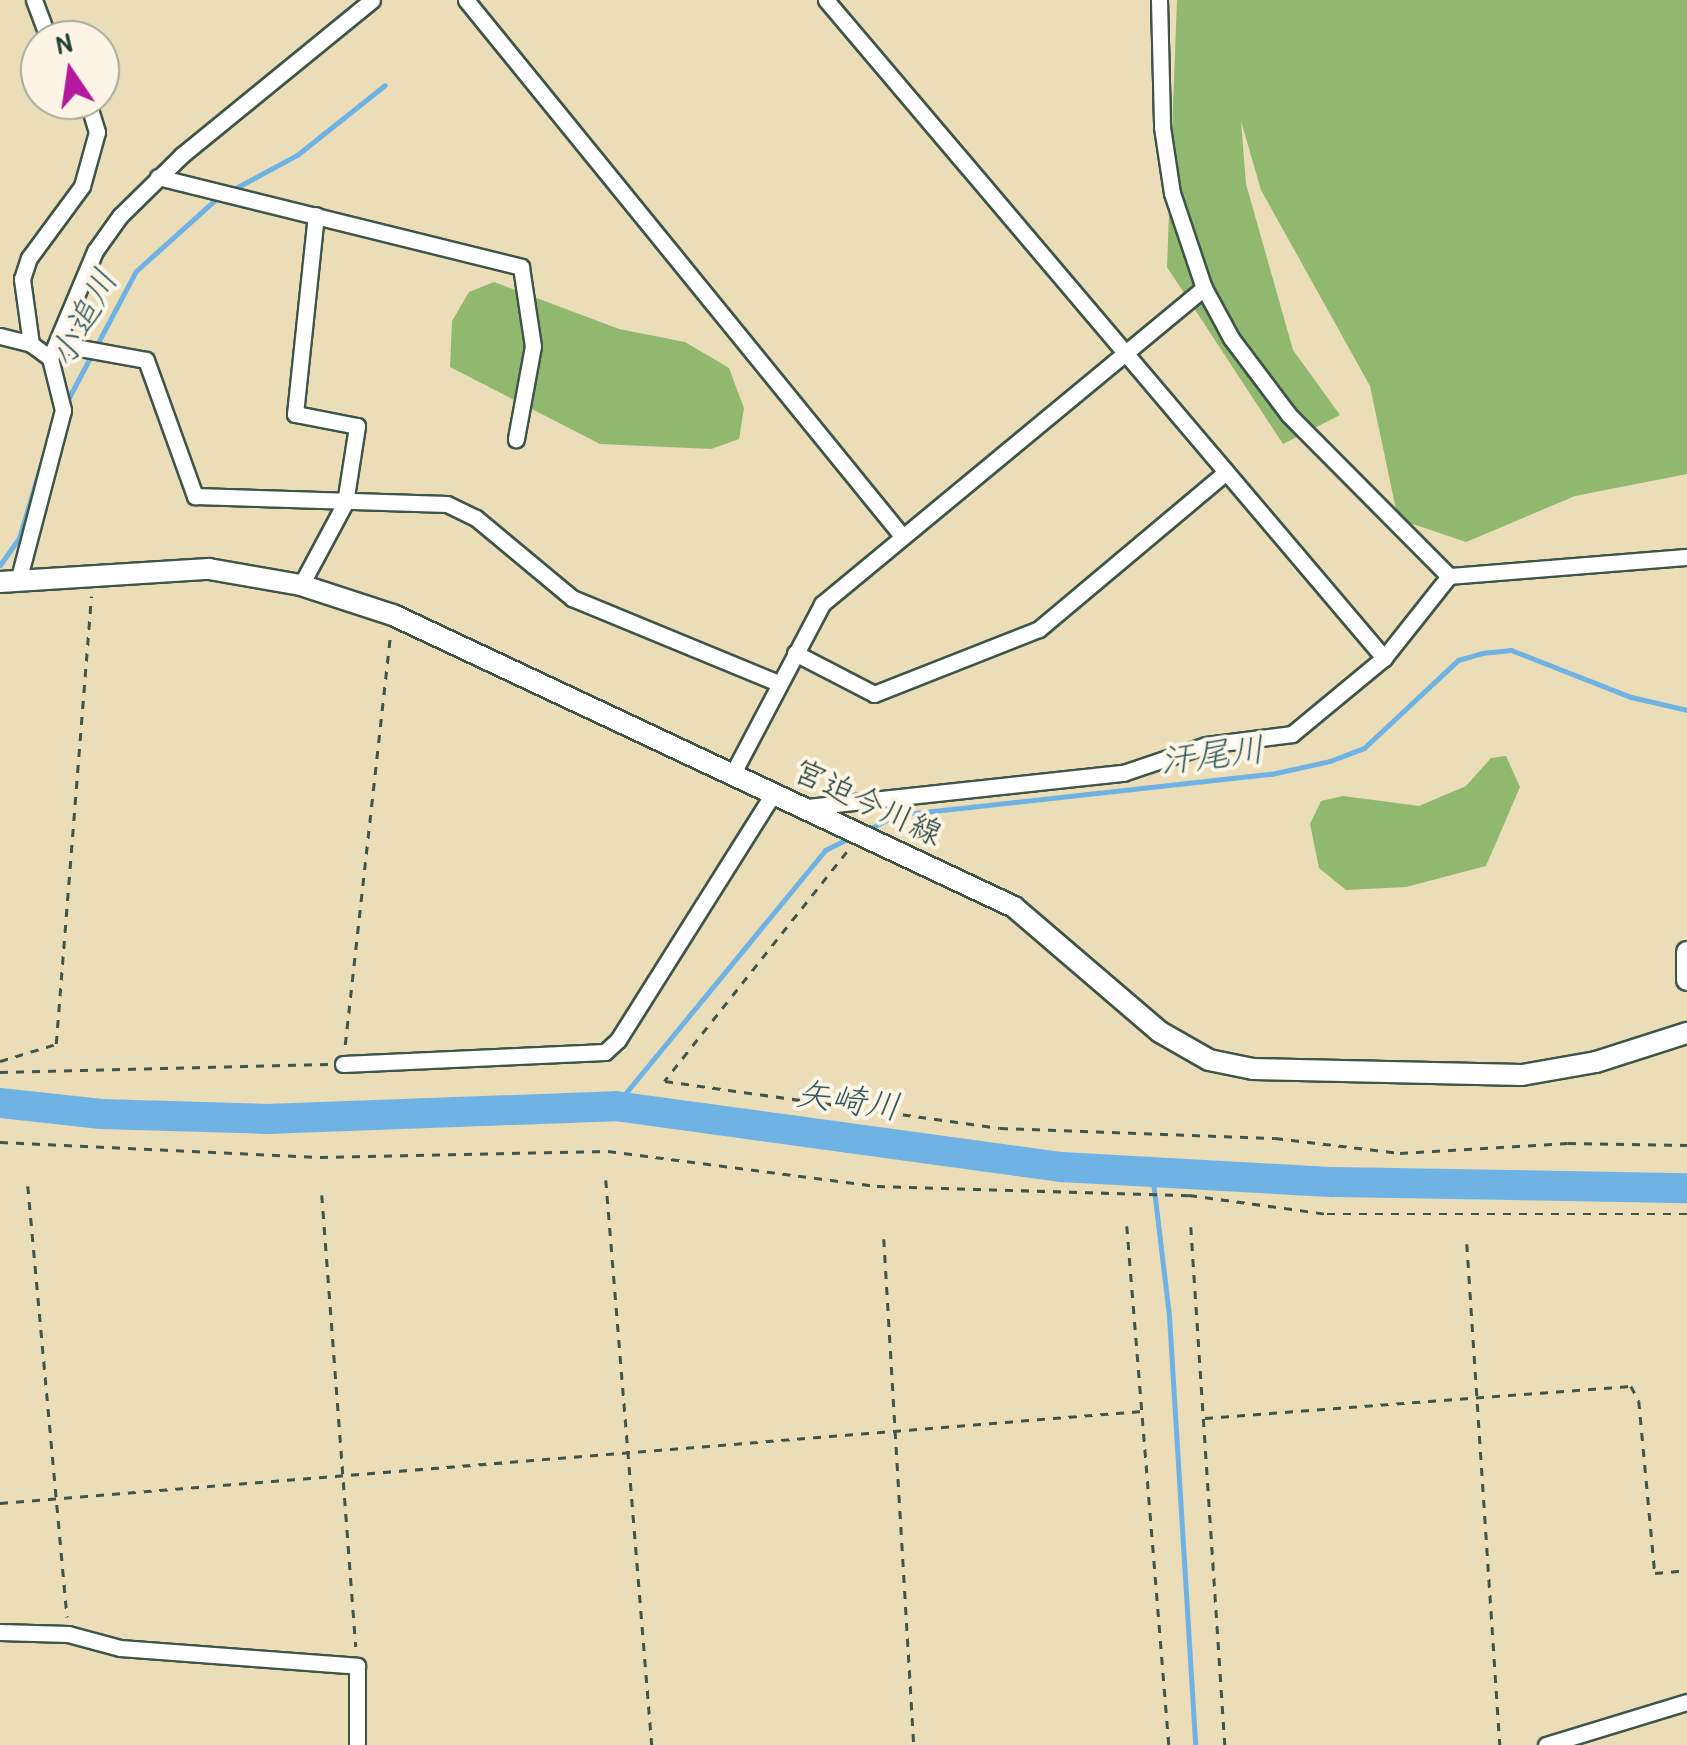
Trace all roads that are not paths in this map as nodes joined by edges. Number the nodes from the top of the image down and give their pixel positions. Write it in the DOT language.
graph roads {
  1 [pos="372,0"];
  2 [pos="466,0"];
  3 [pos="826,0"];
  4 [pos="1159,0"];
  5 [pos="92,120"];
  6 [pos="158,178"];
  7 [pos="316,215"];
  8 [pos="1204,288"];
  9 [pos="0,336"];
  10 [pos="31,344"];
  11 [pos="54,351"];
  12 [pos="1126,353"];
  13 [pos="516,439"];
  14 [pos="1226,472"];
  15 [pos="345,503"];
  16 [pos="902,536"];
  17 [pos="1687,557"];
  18 [pos="1449,576"];
  19 [pos="9,581"];
  20 [pos="301,585"];
  21 [pos="795,653"];
  22 [pos="1384,658"];
  23 [pos="778,682"];
  24 [pos="733,773"];
  25 [pos="774,792"];
  26 [pos="808,807"];
  27 [pos="1687,952"];
  28 [pos="1687,980"];
  29 [pos="1687,1032"];
  30 [pos="343,1064"];
  31 [pos="0,1632"];
  32 [pos="1687,1702"];
  33 [pos="357,1745"];
  34 [pos="1546,1745"];
  1 -- 6 [label="street"];
  2 -- 16 [label="street"];
  3 -- 12 [label="street"];
  4 -- 8 [label="street"];
  5 -- 10 [label="street"];
  6 -- 7 [label="street"];
  6 -- 11 [label="street"];
  7 -- 13 [label="street"];
  7 -- 15 [label="street"];
  8 -- 12 [label="street"];
  8 -- 18 [label="street"];
  9 -- 10 [label="street"];
  10 -- 11 [label="street"];
  11 -- 15 [label="street"];
  11 -- 19 [label="street"];
  12 -- 14 [label="street"];
  12 -- 16 [label="street"];
  14 -- 21 [label="street"];
  14 -- 22 [label="street"];
  15 -- 20 [label="street"];
  15 -- 23 [label="street"];
  16 -- 21 [label="street"];
  17 -- 18 [label="street"];
  18 -- 22 [label="street"];
  19 -- 20 [label="main road, 宮迫今川線"];
  20 -- 24 [label="main road, 宮迫今川線"];
  21 -- 23 [label="street"];
  22 -- 26 [label="street"];
  23 -- 24 [label="street"];
  24 -- 25 [label="main road, 宮迫今川線"];
  25 -- 26 [label="main road, 宮迫今川線"];
  25 -- 30 [label="street"];
  26 -- 29 [label="main road, 宮迫今川線"];
  27 -- 28 [label="main road"];
  31 -- 33 [label="street"];
  32 -- 34 [label="street"];
}
